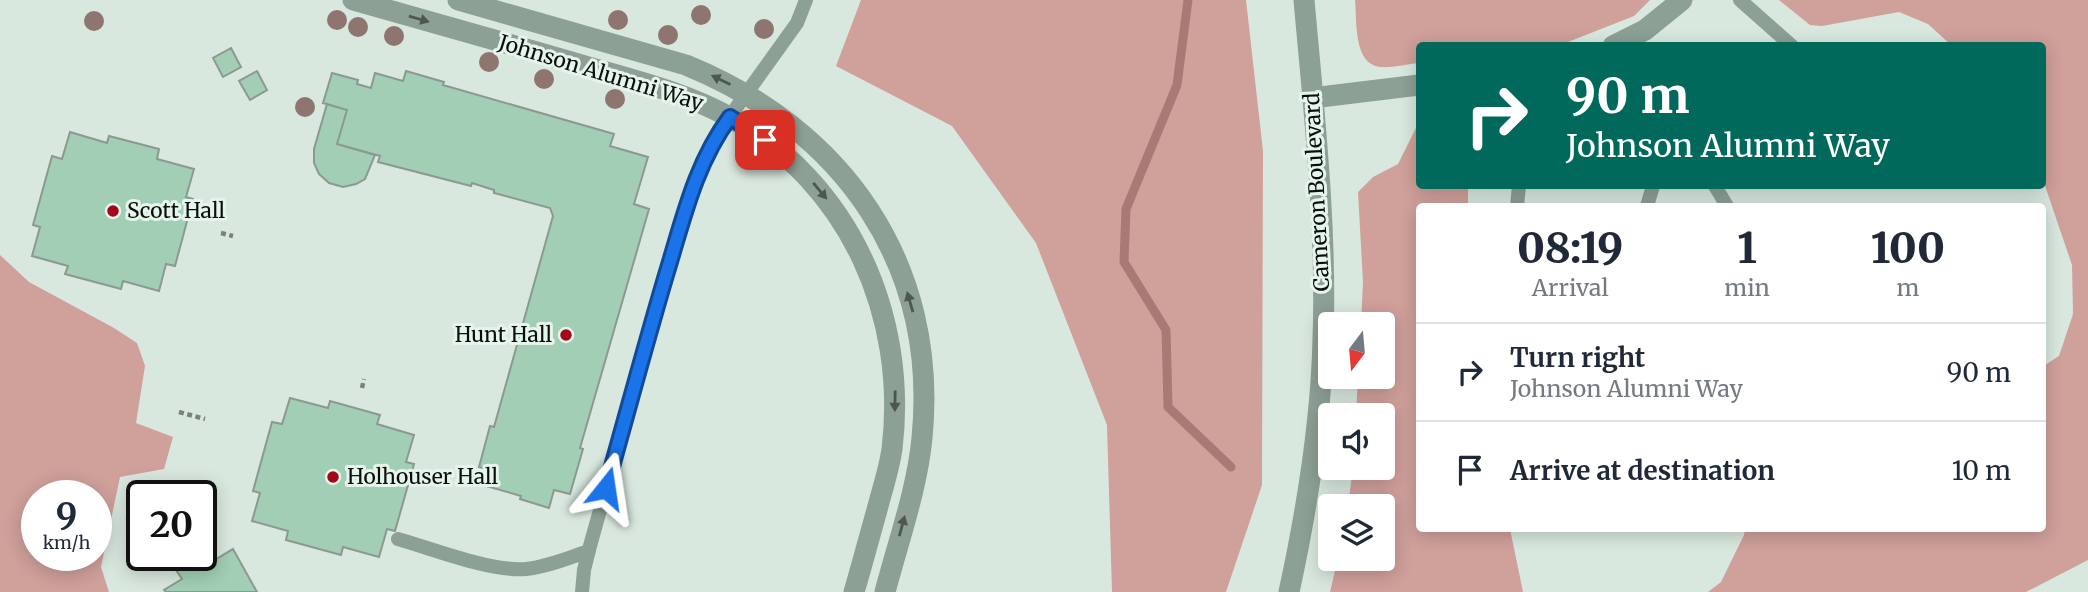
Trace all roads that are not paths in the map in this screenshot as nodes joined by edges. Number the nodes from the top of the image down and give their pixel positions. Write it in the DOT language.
graph roads {
  1 [pos="353,0"];
  2 [pos="458,0"];
  3 [pos="806,0"];
  4 [pos="1304,0"];
  5 [pos="1682,0"];
  6 [pos="1740,0"];
  7 [pos="1621,42"];
  8 [pos="1787,42"];
  9 [pos="1416,85"];
  10 [pos="747,94"];
  11 [pos="1312,98"];
  12 [pos="730,117"];
  13 [pos="398,539"];
  14 [pos="589,551"];
  15 [pos="582,592"];
  16 [pos="854,592"];
  17 [pos="885,592"];
  18 [pos="1289,592"];
  1 -- 12 [label="street, Johnson Alumni Way, one-way"];
  10 -- 2 [label="street, Johnson Alumni Way, one-way"];
  3 -- 10 [label="lane"];
  4 -- 11 [label="street, Cameron Boulevard"];
  5 -- 7 [label="street"];
  6 -- 8 [label="lane"];
  9 -- 11 [label="street"];
  10 -- 12 [label="lane"];
  17 -- 10 [label="street, Johnson Alumni Way, one-way"];
  11 -- 18 [label="street, Cameron Boulevard"];
  12 -- 14 [label="lane"];
  12 -- 16 [label="street, Johnson Alumni Way, one-way"];
  13 -- 14 [label="lane"];
  14 -- 15 [label="lane"];
}
